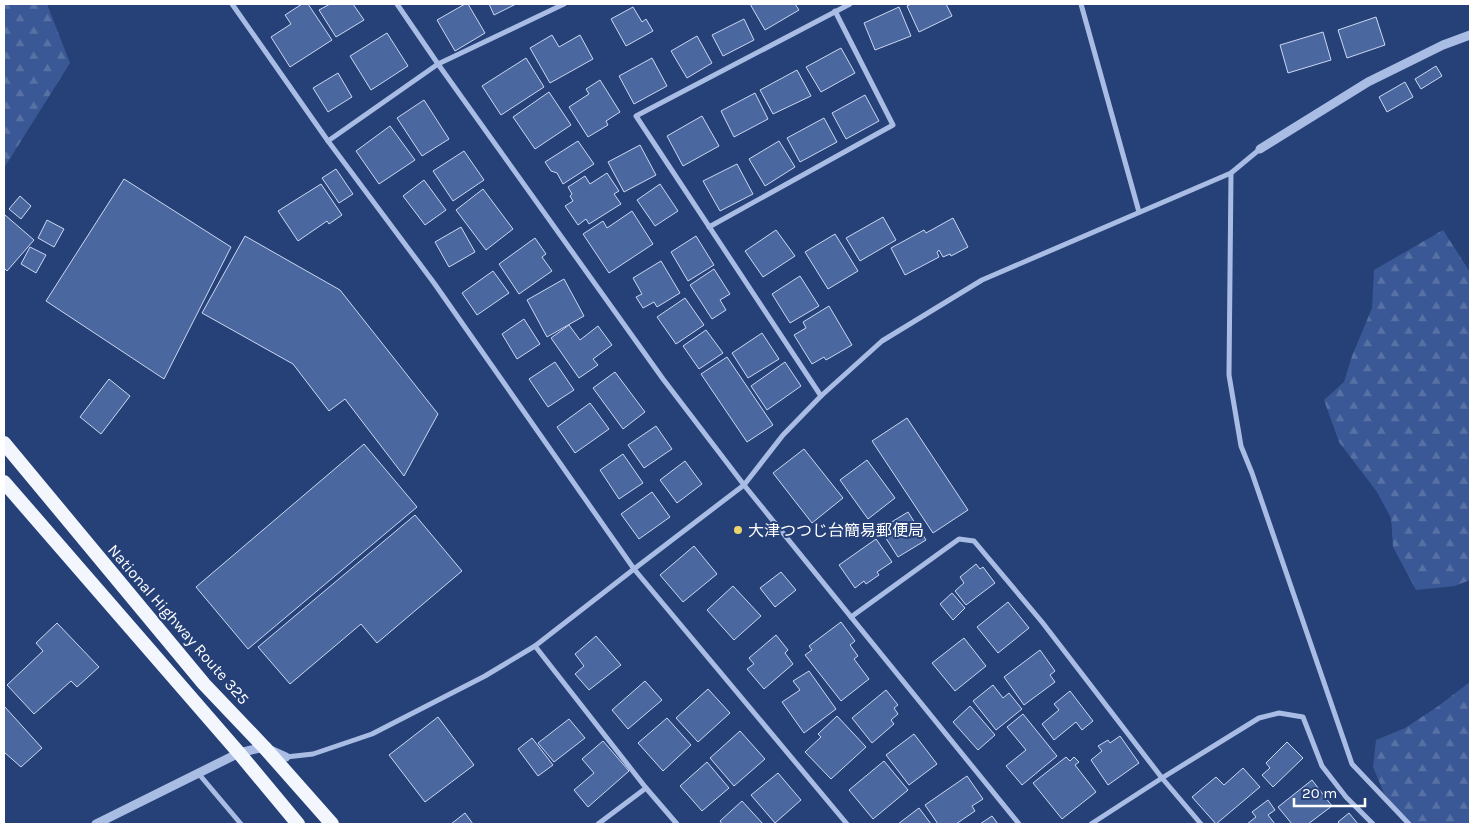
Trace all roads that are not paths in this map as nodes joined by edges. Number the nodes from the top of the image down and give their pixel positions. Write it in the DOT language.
graph roads {
  1 [pos="232,4"];
  2 [pos="397,4"];
  3 [pos="564,4"];
  4 [pos="850,4"];
  5 [pos="1081,4"];
  6 [pos="835,11"];
  7 [pos="1470,35"];
  8 [pos="438,64"];
  9 [pos="328,141"];
  10 [pos="1260,149"];
  11 [pos="1231,173"];
  12 [pos="1139,212"];
  13 [pos="709,227"];
  14 [pos="821,396"];
  15 [pos="4,443"];
  16 [pos="4,482"];
  17 [pos="744,486"];
  18 [pos="634,569"];
  19 [pos="851,617"];
  20 [pos="535,646"];
  21 [pos="264,747"];
  22 [pos="239,752"];
  23 [pos="286,757"];
  24 [pos="198,773"];
  25 [pos="1162,778"];
  26 [pos="646,788"];
  27 [pos="96,824"];
  28 [pos="241,824"];
  29 [pos="298,824"];
  30 [pos="332,824"];
  31 [pos="598,824"];
  32 [pos="677,824"];
  33 [pos="847,824"];
  34 [pos="1019,824"];
  35 [pos="1091,824"];
  36 [pos="1202,824"];
  37 [pos="1373,824"];
  38 [pos="1409,824"];
  1 -- 9 [label="street"];
  2 -- 8 [label="street"];
  3 -- 8 [label="street"];
  4 -- 6 [label="street"];
  5 -- 12 [label="street"];
  6 -- 13 [label="street"];
  6 -- 13 [label="street"];
  7 -- 10 [label="street"];
  8 -- 9 [label="street"];
  8 -- 17 [label="street"];
  9 -- 18 [label="street"];
  10 -- 11 [label="street"];
  11 -- 12 [label="street"];
  11 -- 38 [label="street"];
  12 -- 14 [label="street"];
  13 -- 14 [label="street"];
  14 -- 17 [label="street"];
  15 -- 21 [label="highway, National Highway Route 325"];
  16 -- 22 [label="highway"];
  17 -- 18 [label="street"];
  17 -- 19 [label="street"];
  18 -- 20 [label="street"];
  18 -- 33 [label="street"];
  19 -- 25 [label="street"];
  19 -- 34 [label="street"];
  20 -- 23 [label="street"];
  20 -- 26 [label="street"];
  21 -- 22 [label="street"];
  21 -- 23 [label="street"];
  21 -- 30 [label="highway, National Highway Route 325"];
  22 -- 24 [label="street"];
  22 -- 29 [label="highway"];
  24 -- 27 [label="street"];
  24 -- 28 [label="street"];
  25 -- 35 [label="street"];
  25 -- 36 [label="street"];
  25 -- 37 [label="street"];
  26 -- 31 [label="street"];
  26 -- 32 [label="street"];
}
